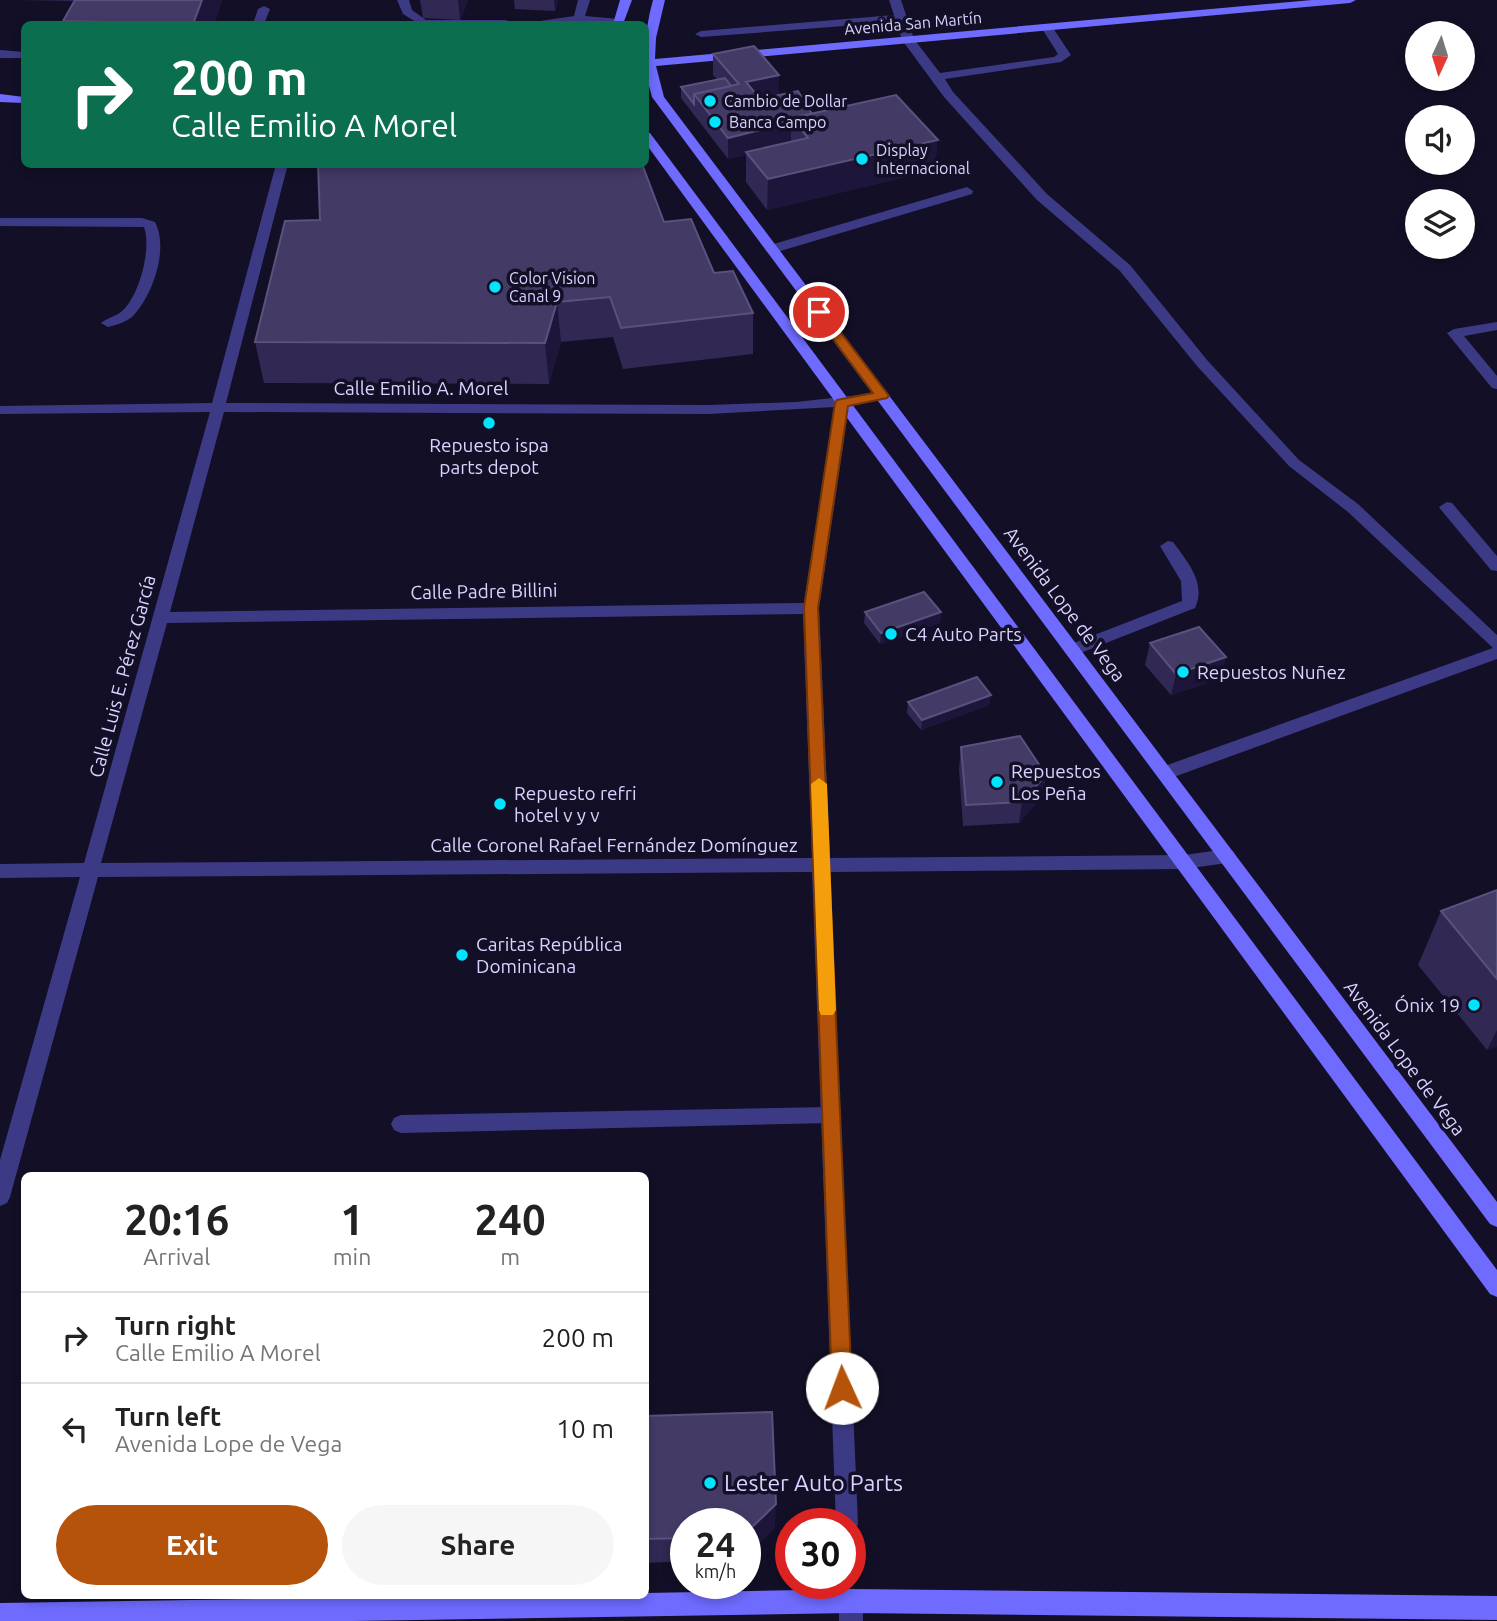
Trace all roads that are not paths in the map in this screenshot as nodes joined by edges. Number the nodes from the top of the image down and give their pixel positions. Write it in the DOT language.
graph roads {
  1 [pos="403,0"];
  2 [pos="584,0"];
  3 [pos="626,0"];
  4 [pos="659,0"];
  5 [pos="895,0"];
  6 [pos="1350,0"];
  7 [pos="264,9"];
  8 [pos="902,18"];
  9 [pos="579,19"];
  10 [pos="259,21"];
  11 [pos="421,21"];
  12 [pos="563,21"];
  13 [pos="599,21"];
  14 [pos="620,21"];
  15 [pos="1047,27"];
  16 [pos="701,34"];
  17 [pos="649,36"];
  18 [pos="908,40"];
  19 [pos="0,54"];
  20 [pos="21,55"];
  21 [pos="649,63"];
  22 [pos="649,69"];
  23 [pos="937,77"];
  24 [pos="0,98"];
  25 [pos="21,100"];
  26 [pos="649,140"];
  27 [pos="281,168"];
  28 [pos="967,191"];
  29 [pos="0,222"];
  30 [pos="772,249"];
  31 [pos="108,323"];
  32 [pos="1497,326"];
  33 [pos="1497,386"];
  34 [pos="882,396"];
  35 [pos="842,403"];
  36 [pos="220,407"];
  37 [pos="0,410"];
  38 [pos="1447,507"];
  39 [pos="1168,546"];
  40 [pos="1497,566"];
  41 [pos="811,608"];
  42 [pos="158,618"];
  43 [pos="1497,644"];
  44 [pos="1072,650"];
  45 [pos="1497,653"];
  46 [pos="1165,773"];
  47 [pos="1227,856"];
  48 [pos="1184,862"];
  49 [pos="822,864"];
  50 [pos="92,870"];
  51 [pos="0,871"];
  52 [pos="831,1115"];
  53 [pos="401,1124"];
  54 [pos="0,1194"];
  55 [pos="1497,1218"];
  56 [pos="1497,1287"];
  57 [pos="846,1508"];
  58 [pos="850,1602"];
  59 [pos="1497,1608"];
  60 [pos="0,1615"];
  1 -- 11 [label="street"];
  2 -- 9 [label="street"];
  3 -- 14 [label="street"];
  4 -- 17 [label="street, Avenida Lope de Vega"];
  5 -- 8 [label="street"];
  6 -- 15 [label="street, Avenida San Martín"];
  7 -- 10 [label="street"];
  8 -- 16 [label="street"];
  8 -- 18 [label="street"];
  9 -- 12 [label="street"];
  9 -- 13 [label="street"];
  15 -- 18 [label="street, Avenida San Martín"];
  15 -- 23 [label="street"];
  18 -- 21 [label="street, Avenida San Martín"];
  18 -- 23 [label="street"];
  19 -- 20 [label="street"];
  22 -- 30 [label="street, Avenida Lope de Vega"];
  23 -- 43 [label="street"];
  24 -- 25 [label="street"];
  26 -- 35 [label="street"];
  27 -- 36 [label="street, Calle Luis E. Pérez García"];
  28 -- 30 [label="street"];
  29 -- 31 [label="street"];
  30 -- 34 [label="street, Avenida Lope de Vega"];
  32 -- 33 [label="street"];
  34 -- 35 [label="street, Calle Emilio A. Morel"];
  34 -- 44 [label="street, Avenida Lope de Vega"];
  35 -- 36 [label="street, Calle Emilio A. Morel"];
  35 -- 41 [label="street"];
  35 -- 48 [label="street"];
  36 -- 37 [label="street, Calle Emilio A. Morel"];
  36 -- 42 [label="street, Calle Luis E. Pérez García"];
  38 -- 40 [label="street"];
  39 -- 44 [label="street"];
  41 -- 42 [label="street, Calle Padre Billini"];
  41 -- 49 [label="street"];
  42 -- 50 [label="street, Calle Luis E. Pérez García"];
  44 -- 46 [label="street, Avenida Lope de Vega"];
  45 -- 46 [label="street"];
  46 -- 47 [label="street, Avenida Lope de Vega"];
  47 -- 48 [label="street, Calle Coronel Rafael Fernández Domínguez"];
  47 -- 55 [label="street, Avenida Lope de Vega"];
  48 -- 49 [label="street, Calle Coronel Rafael Fernández Domínguez"];
  48 -- 56 [label="street"];
  49 -- 50 [label="street, Calle Coronel Rafael Fernández Domínguez"];
  49 -- 52 [label="street"];
  50 -- 51 [label="street, Calle Coronel Rafael Fernández Domínguez"];
  50 -- 54 [label="street, Calle Luis E. Pérez García"];
  52 -- 53 [label="street"];
  52 -- 57 [label="street"];
  58 -- 59 [label="street"];
  58 -- 60 [label="street"];
}
